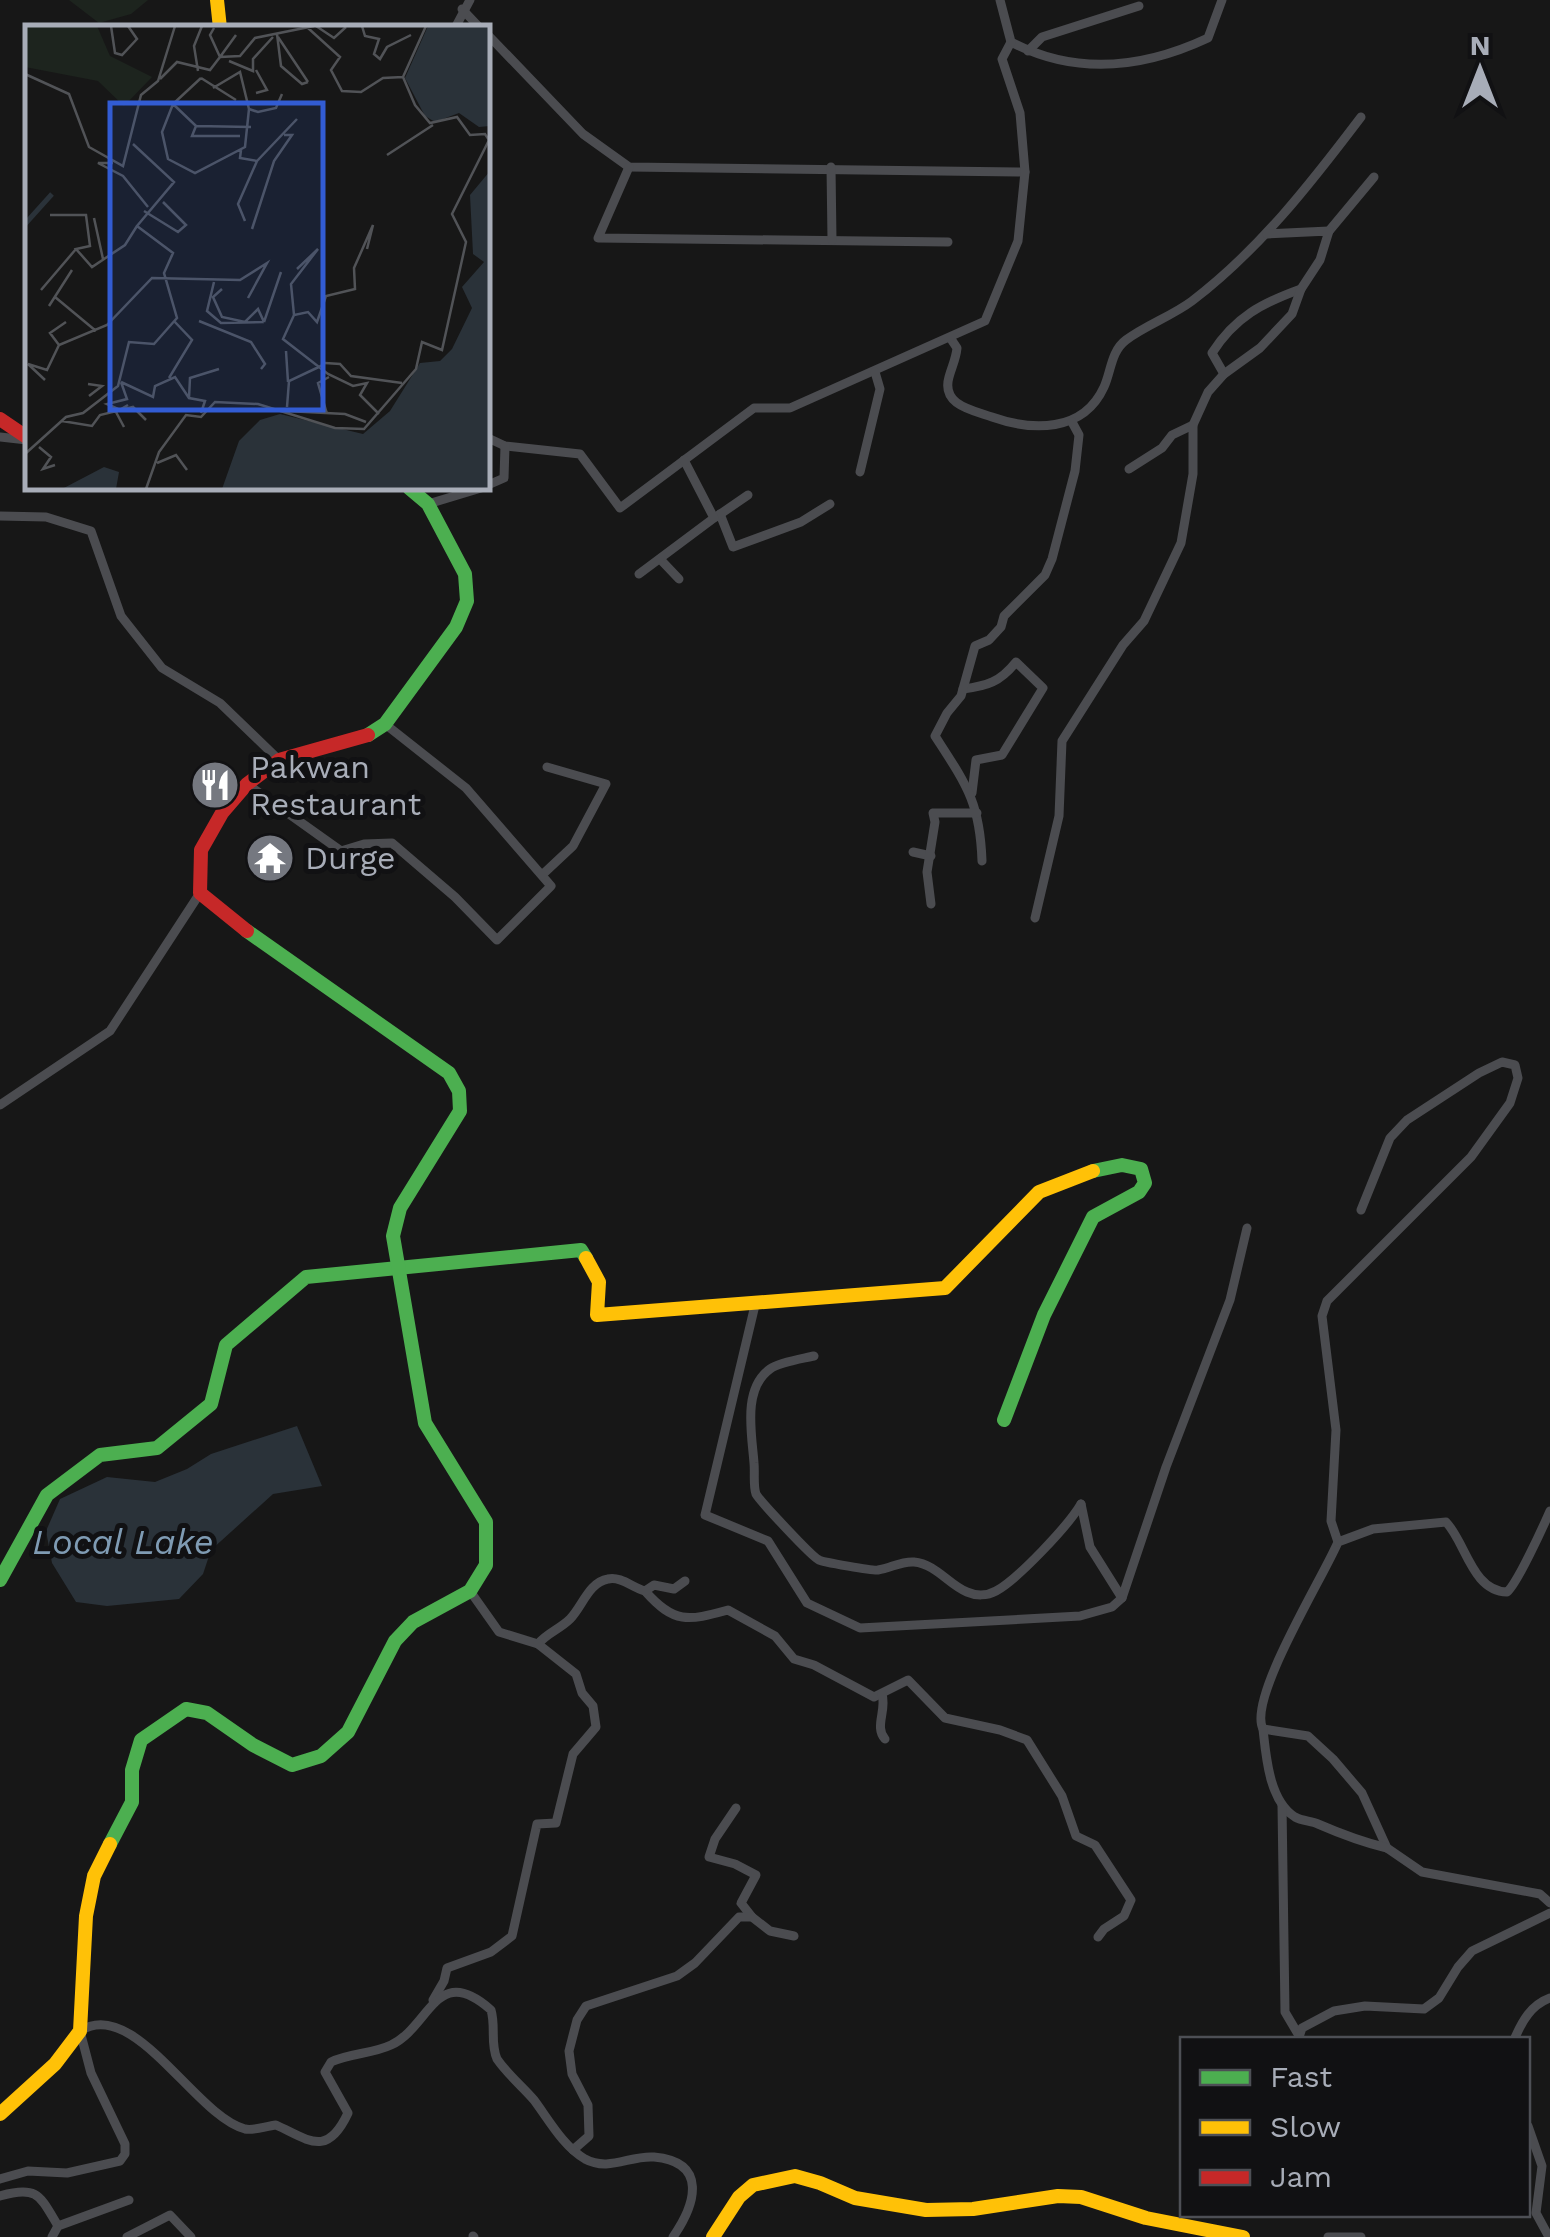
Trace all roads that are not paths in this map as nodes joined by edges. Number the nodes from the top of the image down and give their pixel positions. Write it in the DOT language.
graph roads {
  1 [pos="217,0"];
  2 [pos="1000,0"];
  3 [pos="1222,0"];
  4 [pos="1139,6"];
  5 [pos="220,25"];
  6 [pos="490,37"];
  7 [pos="1012,42"];
  8 [pos="1028,50"];
  9 [pos="1361,117"];
  10 [pos="628,166"];
  11 [pos="831,167"];
  12 [pos="1025,172"];
  13 [pos="1374,178"];
  14 [pos="1329,230"];
  15 [pos="1266,234"];
  16 [pos="832,240"];
  17 [pos="948,242"];
  18 [pos="1301,289"];
  19 [pos="951,339"];
  20 [pos="874,372"];
  21 [pos="1224,374"];
  22 [pos="0,419"];
  23 [pos="1072,422"];
  24 [pos="1194,425"];
  25 [pos="0,437"];
  26 [pos="25,437"];
  27 [pos="25,439"];
  28 [pos="490,439"];
  29 [pos="505,446"];
  30 [pos="684,460"];
  31 [pos="1130,469"];
  32 [pos="860,472"];
  33 [pos="490,484"];
  34 [pos="411,490"];
  35 [pos="472,490"];
  36 [pos="748,496"];
  37 [pos="428,504"];
  38 [pos="830,504"];
  39 [pos="0,516"];
  40 [pos="717,516"];
  41 [pos="660,558"];
  42 [pos="639,574"];
  43 [pos="679,579"];
  44 [pos="963,689"];
  45 [pos="385,724"];
  46 [pos="279,760"];
  47 [pos="548,767"];
  48 [pos="247,784"];
  49 [pos="972,793"];
  50 [pos="977,812"];
  51 [pos="913,852"];
  52 [pos="932,856"];
  53 [pos="982,861"];
  54 [pos="542,875"];
  55 [pos="200,893"];
  56 [pos="932,904"];
  57 [pos="1036,918"];
  58 [pos="0,1105"];
  59 [pos="1361,1210"];
  60 [pos="1247,1228"];
  61 [pos="396,1267"];
  62 [pos="756,1301"];
  63 [pos="814,1356"];
  64 [pos="1004,1420"];
  65 [pos="1550,1511"];
  66 [pos="1338,1542"];
  67 [pos="0,1580"];
  68 [pos="685,1581"];
  69 [pos="470,1591"];
  70 [pos="646,1591"];
  71 [pos="1122,1598"];
  72 [pos="538,1644"];
  73 [pos="882,1694"];
  74 [pos="1264,1729"];
  75 [pos="885,1740"];
  76 [pos="1282,1806"];
  77 [pos="736,1808"];
  78 [pos="1386,1848"];
  79 [pos="1550,1903"];
  80 [pos="1550,1913"];
  81 [pos="752,1917"];
  82 [pos="794,1936"];
  83 [pos="1098,1937"];
  84 [pos="1550,1998"];
  85 [pos="432,2001"];
  86 [pos="80,2031"];
  87 [pos="1298,2037"];
  88 [pos="1515,2037"];
  89 [pos="0,2114"];
  90 [pos="1530,2132"];
  91 [pos="573,2150"];
  92 [pos="0,2179"];
  93 [pos="0,2196"];
  94 [pos="129,2200"];
  95 [pos="58,2226"];
  96 [pos="52,2237"];
  97 [pos="127,2237"];
  98 [pos="191,2237"];
  99 [pos="673,2237"];
  100 [pos="714,2237"];
  101 [pos="1243,2237"];
  102 [pos="1328,2237"];
  103 [pos="1361,2237"];
  104 [pos="1549,2237"];
  1 -- 5 [label="main road"];
  2 -- 7 [label="street"];
  3 -- 8 [label="street"];
  4 -- 8 [label="street"];
  6 -- 10 [label="street"];
  7 -- 8 [label="street"];
  7 -- 12 [label="street"];
  9 -- 15 [label="street"];
  10 -- 11 [label="street"];
  10 -- 16 [label="street"];
  11 -- 12 [label="street"];
  11 -- 16 [label="street"];
  12 -- 19 [label="street"];
  13 -- 14 [label="street"];
  14 -- 15 [label="street"];
  14 -- 18 [label="street"];
  15 -- 23 [label="street"];
  16 -- 17 [label="street"];
  18 -- 21 [label="street"];
  18 -- 21 [label="street"];
  19 -- 20 [label="street"];
  19 -- 23 [label="street"];
  20 -- 30 [label="street"];
  20 -- 32 [label="street"];
  21 -- 24 [label="street"];
  22 -- 26 [label="main road"];
  23 -- 44 [label="street"];
  24 -- 31 [label="street"];
  24 -- 57 [label="street"];
  25 -- 27 [label="street"];
  28 -- 29 [label="street"];
  29 -- 30 [label="street"];
  29 -- 33 [label="street"];
  30 -- 40 [label="street"];
  34 -- 37 [label="main road"];
  35 -- 37 [label="street"];
  36 -- 40 [label="street"];
  37 -- 45 [label="main road"];
  38 -- 40 [label="street"];
  39 -- 46 [label="street"];
  40 -- 41 [label="street"];
  41 -- 42 [label="street"];
  41 -- 43 [label="street"];
  44 -- 49 [label="street"];
  44 -- 49 [label="street"];
  45 -- 46 [label="main road"];
  45 -- 54 [label="street"];
  46 -- 48 [label="main road"];
  47 -- 54 [label="street"];
  48 -- 54 [label="street"];
  48 -- 55 [label="main road"];
  49 -- 50 [label="street"];
  50 -- 52 [label="street"];
  50 -- 53 [label="street"];
  51 -- 52 [label="street"];
  52 -- 56 [label="street"];
  55 -- 58 [label="street"];
  55 -- 61 [label="main road"];
  59 -- 66 [label="street"];
  60 -- 71 [label="street"];
  61 -- 62 [label="main road"];
  61 -- 67 [label="main road"];
  61 -- 69 [label="main road"];
  62 -- 64 [label="main road"];
  62 -- 71 [label="street"];
  63 -- 71 [label="street"];
  65 -- 66 [label="street"];
  66 -- 74 [label="street"];
  68 -- 70 [label="street"];
  69 -- 72 [label="street"];
  69 -- 86 [label="main road"];
  70 -- 72 [label="street"];
  70 -- 73 [label="street"];
  72 -- 85 [label="street"];
  73 -- 75 [label="street"];
  73 -- 83 [label="street"];
  74 -- 76 [label="street"];
  74 -- 78 [label="street"];
  76 -- 78 [label="street"];
  76 -- 87 [label="street"];
  77 -- 81 [label="street"];
  78 -- 79 [label="street"];
  80 -- 87 [label="street"];
  81 -- 82 [label="street"];
  81 -- 91 [label="street"];
  84 -- 88 [label="street"];
  85 -- 86 [label="street"];
  85 -- 91 [label="street"];
  86 -- 89 [label="main road"];
  86 -- 92 [label="street"];
  90 -- 104 [label="street"];
  91 -- 99 [label="street"];
  93 -- 95 [label="street"];
  94 -- 95 [label="street"];
  95 -- 96 [label="street"];
  97 -- 98 [label="street"];
  100 -- 101 [label="main road"];
  102 -- 103 [label="street"];
}
